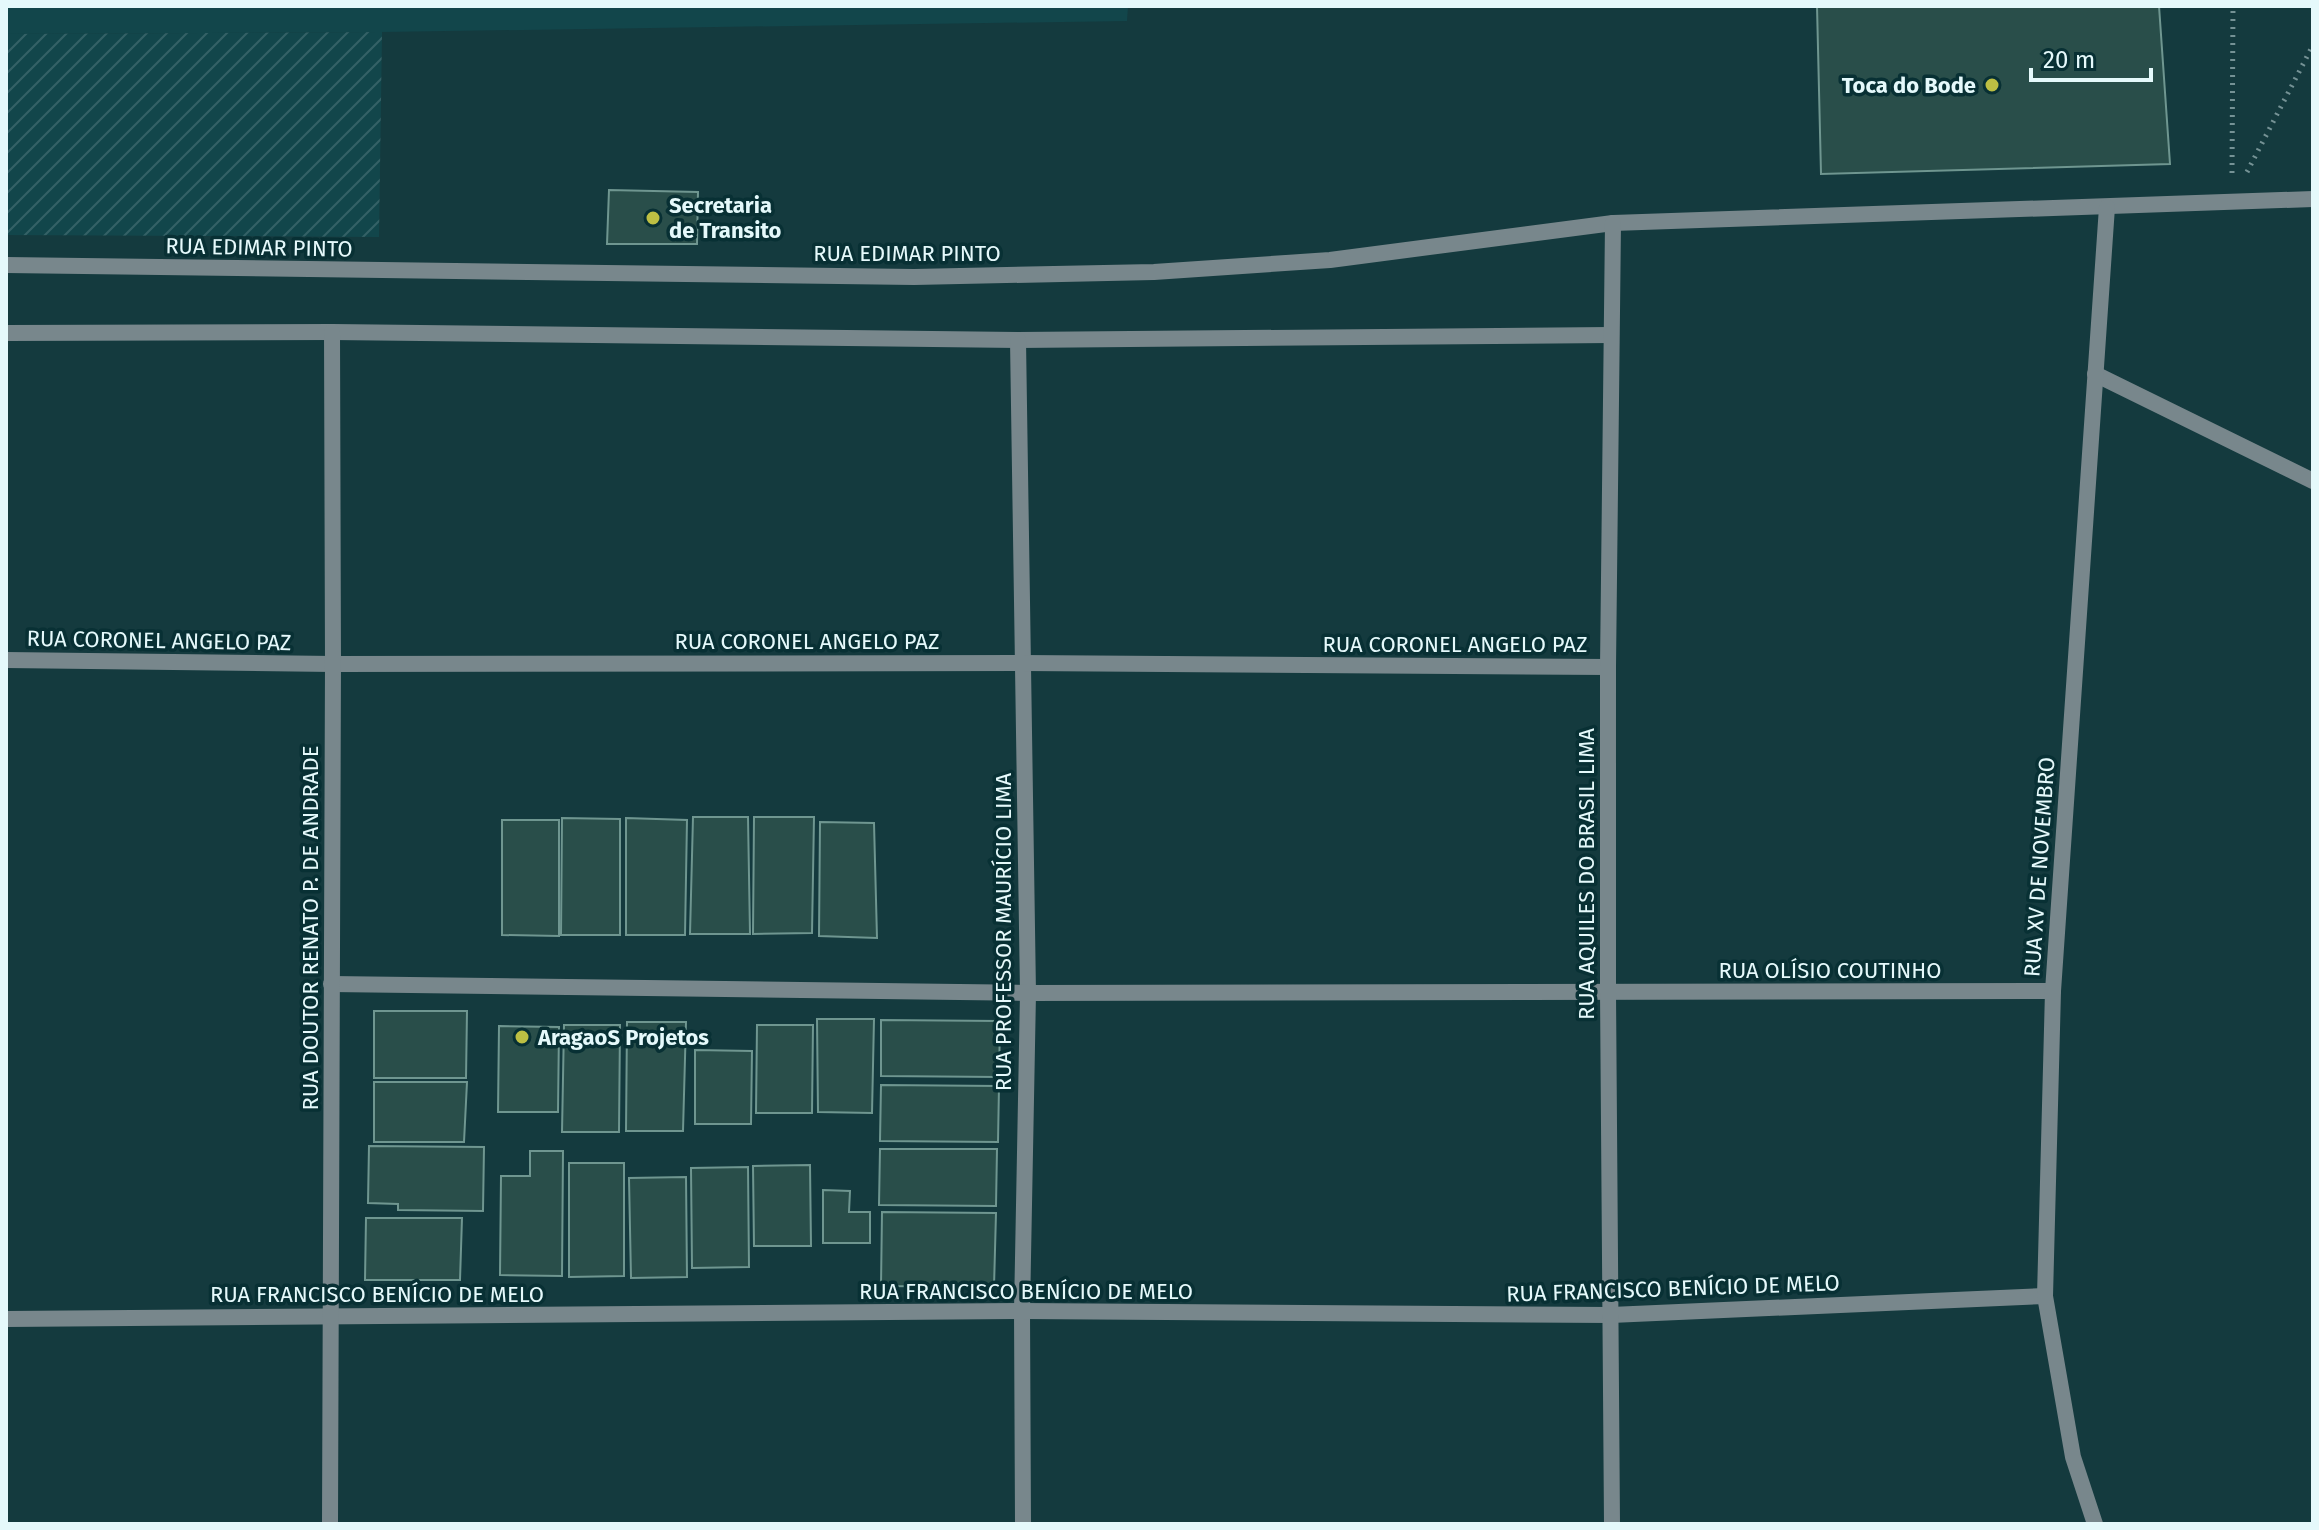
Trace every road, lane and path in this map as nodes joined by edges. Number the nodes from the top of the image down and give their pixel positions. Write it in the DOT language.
graph roads {
  1 [pos="2233,6"];
  2 [pos="2313,45"];
  3 [pos="2313,199"];
  4 [pos="2232,202"];
  5 [pos="2107,207"];
  6 [pos="1613,223"];
  7 [pos="6,265"];
  8 [pos="332,332"];
  9 [pos="6,333"];
  10 [pos="1611,335"];
  11 [pos="1018,340"];
  12 [pos="2095,374"];
  13 [pos="2313,481"];
  14 [pos="6,660"];
  15 [pos="1023,663"];
  16 [pos="333,664"];
  17 [pos="1608,667"];
  18 [pos="331,984"];
  19 [pos="2053,991"];
  20 [pos="1608,992"];
  21 [pos="1028,993"];
  22 [pos="2045,1296"];
  23 [pos="1022,1311"];
  24 [pos="1611,1315"];
  25 [pos="330,1316"];
  26 [pos="6,1319"];
  27 [pos="330,1524"];
  28 [pos="1023,1524"];
  29 [pos="1612,1524"];
  30 [pos="2095,1524"];
  1 -- 4 [label="path"];
  2 -- 4 [label="path"];
  3 -- 4 [label="street, RUA EDIMAR PINTO"];
  4 -- 5 [label="street, RUA EDIMAR PINTO"];
  5 -- 6 [label="street, RUA EDIMAR PINTO"];
  5 -- 12 [label="street, RUA XV DE NOVEMBRO"];
  6 -- 7 [label="street, RUA EDIMAR PINTO"];
  6 -- 10 [label="street, RUA AQUILES DO BRASIL LIMA"];
  8 -- 9 [label="street"];
  8 -- 11 [label="street"];
  8 -- 16 [label="street, RUA DOUTOR RENATO P. DE ANDRADE"];
  10 -- 11 [label="street"];
  10 -- 17 [label="street, RUA AQUILES DO BRASIL LIMA"];
  11 -- 15 [label="street, RUA PROFESSOR MAURÍCIO LIMA"];
  12 -- 13 [label="street"];
  12 -- 19 [label="street, RUA XV DE NOVEMBRO"];
  14 -- 16 [label="street, RUA CORONEL ANGELO PAZ"];
  15 -- 16 [label="street, RUA CORONEL ANGELO PAZ"];
  15 -- 17 [label="street, RUA CORONEL ANGELO PAZ"];
  15 -- 21 [label="street, RUA PROFESSOR MAURÍCIO LIMA"];
  16 -- 18 [label="street, RUA DOUTOR RENATO P. DE ANDRADE"];
  17 -- 20 [label="street, RUA AQUILES DO BRASIL LIMA"];
  18 -- 21 [label="street, RUA OLÍSIO COUTINHO"];
  18 -- 25 [label="street, RUA DOUTOR RENATO P. DE ANDRADE"];
  19 -- 20 [label="street, RUA OLÍSIO COUTINHO"];
  19 -- 22 [label="street, RUA XV DE NOVEMBRO"];
  20 -- 21 [label="street, RUA OLÍSIO COUTINHO"];
  20 -- 24 [label="street, RUA AQUILES DO BRASIL LIMA"];
  21 -- 23 [label="street, RUA PROFESSOR MAURÍCIO LIMA"];
  22 -- 24 [label="street, RUA FRANCISCO BENÍCIO DE MELO"];
  22 -- 30 [label="street, RUA XV DE NOVEMBRO"];
  23 -- 24 [label="street, RUA FRANCISCO BENÍCIO DE MELO"];
  23 -- 25 [label="street, RUA FRANCISCO BENÍCIO DE MELO"];
  23 -- 28 [label="street, RUA PROFESSOR MAURÍCIO LIMA"];
  24 -- 29 [label="street, RUA AQUILES DO BRASIL LIMA"];
  25 -- 26 [label="street, RUA FRANCISCO BENÍCIO DE MELO"];
  25 -- 27 [label="street, RUA DOUTOR RENATO P. DE ANDRADE"];
}
